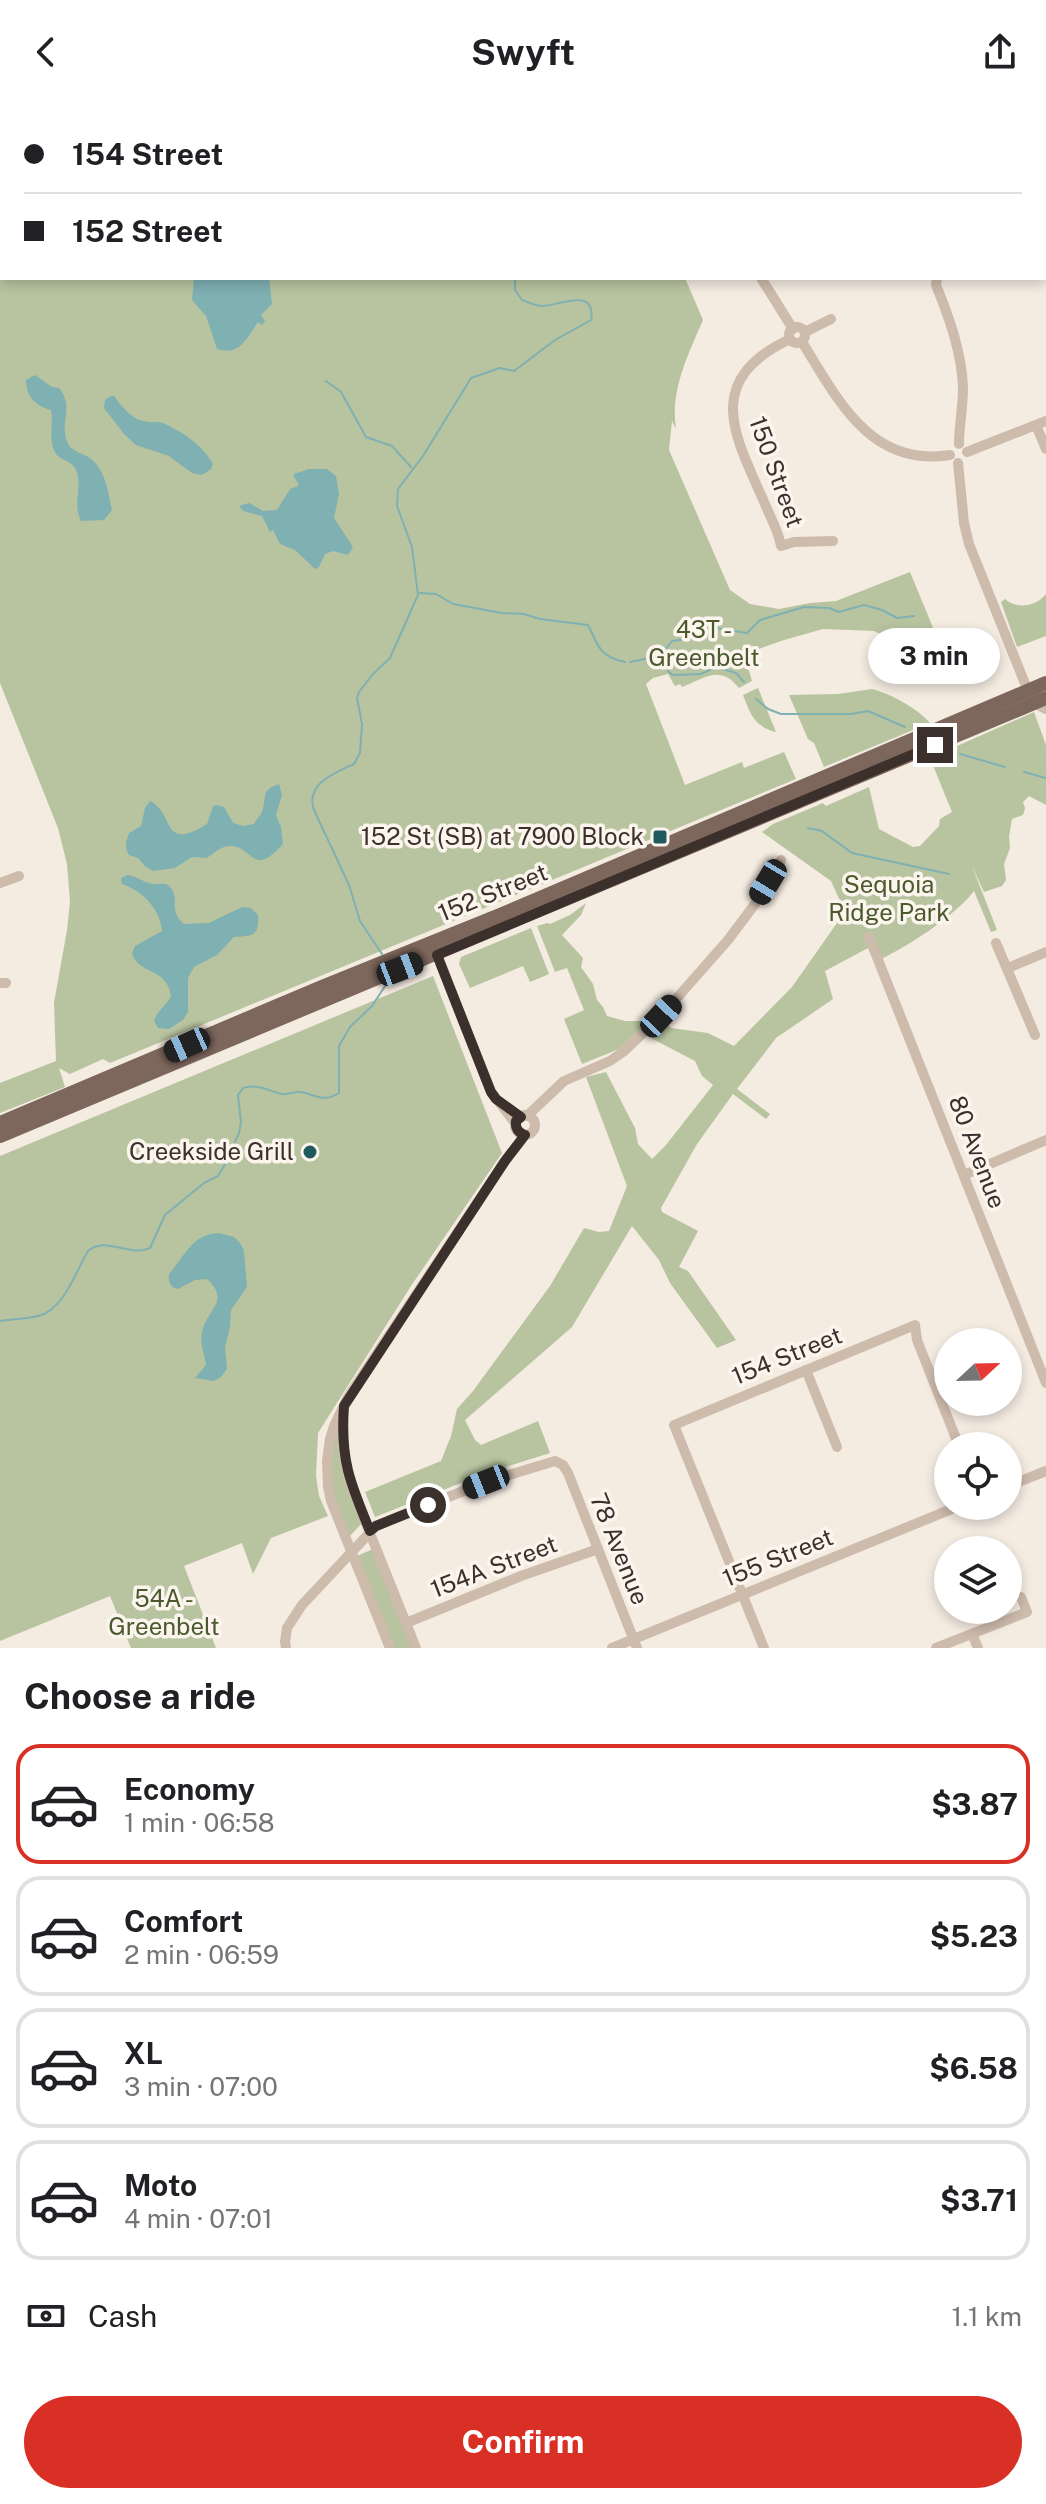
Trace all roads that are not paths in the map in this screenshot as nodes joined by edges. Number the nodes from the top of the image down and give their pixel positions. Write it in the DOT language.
graph roads {
  1 [pos="762,280"];
  2 [pos="936,281"];
  3 [pos="831,319"];
  4 [pos="797,336"];
  5 [pos="1041,423"];
  6 [pos="963,448"];
  7 [pos="1046,449"];
  8 [pos="954,459"];
  9 [pos="833,541"];
  10 [pos="1046,683"];
  11 [pos="1038,700"];
  12 [pos="781,860"];
  13 [pos="19,876"];
  14 [pos="0,883"];
  15 [pos="869,937"];
  16 [pos="996,943"];
  17 [pos="434,949"];
  18 [pos="1046,952"];
  19 [pos="1008,968"];
  20 [pos="375,972"];
  21 [pos="1037,1034"];
  22 [pos="0,1123"];
  23 [pos="523,1124"];
  24 [pos="0,1136"];
  25 [pos="1046,1140"];
  26 [pos="964,1175"];
  27 [pos="806,1370"];
  28 [pos="1046,1383"];
  29 [pos="344,1406"];
  30 [pos="953,1432"];
  31 [pos="837,1447"];
  32 [pos="1046,1471"];
  33 [pos="1022,1480"];
  34 [pos="934,1516"];
  35 [pos="370,1531"];
  36 [pos="598,1549"];
  37 [pos="351,1551"];
  38 [pos="744,1594"];
  39 [pos="406,1623"];
  40 [pos="997,1624"];
  41 [pos="972,1634"];
  42 [pos="635,1644"];
  43 [pos="286,1648"];
  44 [pos="390,1648"];
  45 [pos="416,1648"];
  46 [pos="612,1648"];
  47 [pos="764,1648"];
  48 [pos="936,1648"];
  49 [pos="978,1648"];
  1 -- 4 [label="street"];
  2 -- 6 [label="street"];
  3 -- 4 [label="street, 150 Street"];
  4 -- 8 [label="street"];
  4 -- 9 [label="street, 150 Street"];
  5 -- 6 [label="street"];
  5 -- 7 [label="street"];
  6 -- 8 [label="street"];
  8 -- 11 [label="street"];
  10 -- 11 [label="main road, 152 Street"];
  11 -- 17 [label="main road, 152 Street"];
  12 -- 23 [label="street"];
  13 -- 14 [label="street"];
  15 -- 26 [label="street, 80 Avenue"];
  16 -- 19 [label="street"];
  17 -- 20 [label="main road, 152 Street"];
  17 -- 23 [label="street"];
  18 -- 19 [label="street"];
  19 -- 21 [label="street"];
  20 -- 22 [label="main road, 152 Street"];
  20 -- 24 [label="main road, 152 Street"];
  23 -- 29 [label="street"];
  25 -- 26 [label="street"];
  26 -- 28 [label="street, 80 Avenue"];
  27 -- 30 [label="street, 154 Street"];
  27 -- 31 [label="street"];
  27 -- 38 [label="street, 154 Street"];
  29 -- 35 [label="street"];
  29 -- 37 [label="street"];
  32 -- 33 [label="street"];
  34 -- 38 [label="street, 155 Street"];
  35 -- 36 [label="street, 78 Avenue"];
  35 -- 37 [label="street"];
  35 -- 39 [label="street"];
  36 -- 39 [label="street, 154A Street"];
  36 -- 42 [label="street, 78 Avenue"];
  37 -- 43 [label="street"];
  37 -- 44 [label="street"];
  38 -- 42 [label="street, 155 Street"];
  38 -- 47 [label="street"];
  39 -- 45 [label="street"];
  40 -- 41 [label="street"];
  41 -- 48 [label="street"];
  41 -- 49 [label="street"];
  42 -- 46 [label="street, 155 Street"];
}
